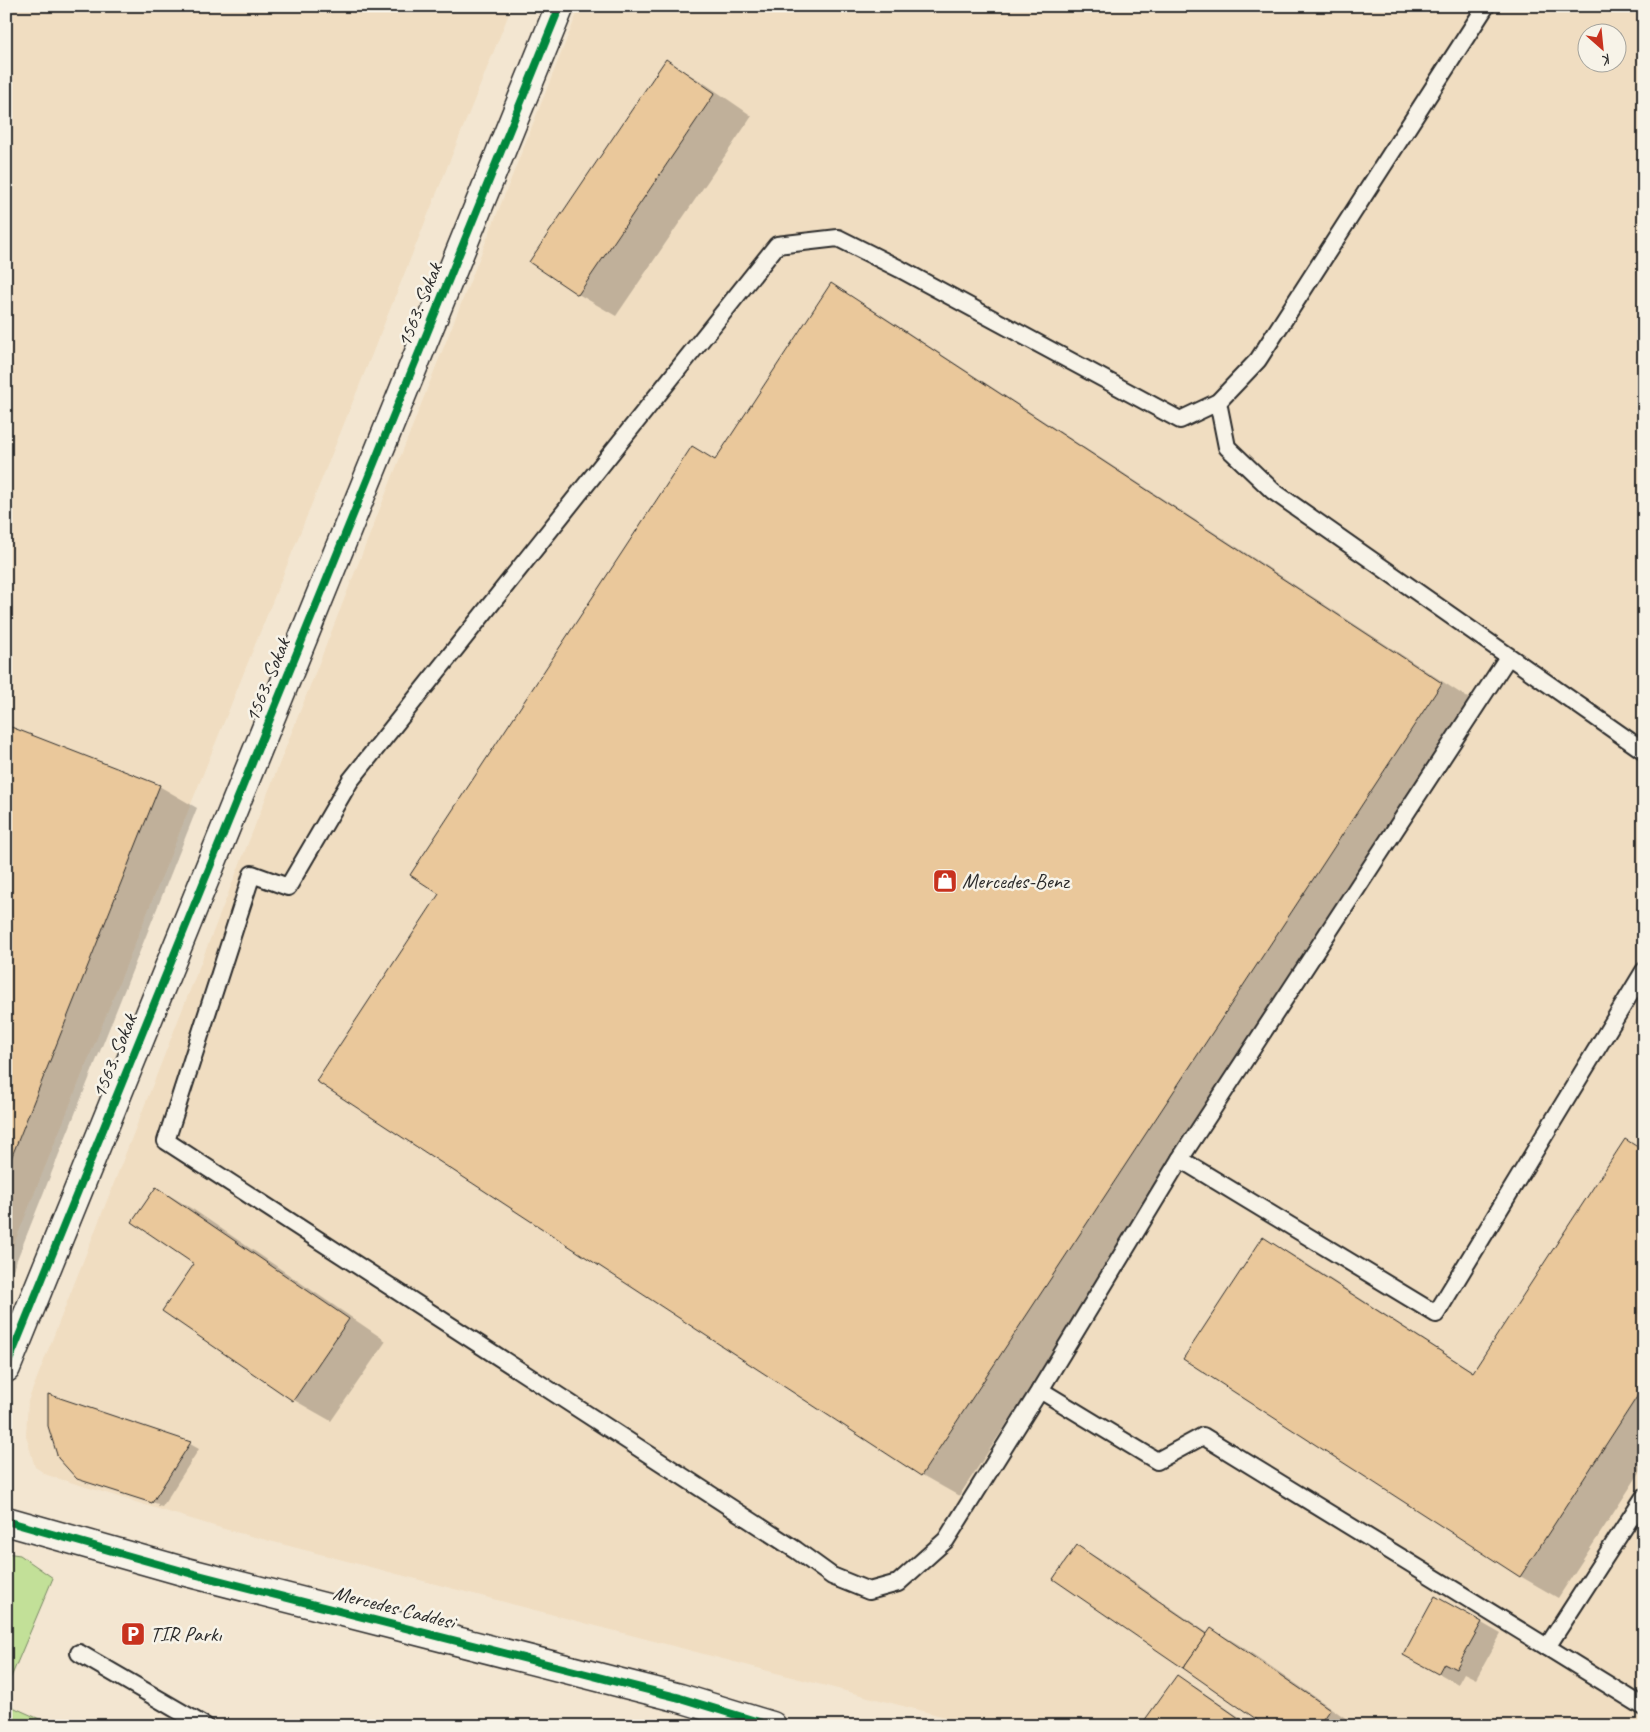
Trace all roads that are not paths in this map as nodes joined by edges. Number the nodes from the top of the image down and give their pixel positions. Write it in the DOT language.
graph roads {
  1 [pos="560,6"];
  2 [pos="1486,6"];
  3 [pos="1218,402"];
  4 [pos="1508,657"];
  5 [pos="1644,751"];
  6 [pos="1644,971"];
  7 [pos="1180,1159"];
  8 [pos="6,1368"];
  9 [pos="1040,1390"];
  10 [pos="1644,1497"];
  11 [pos="6,1521"];
  12 [pos="1546,1647"];
  13 [pos="79,1654"];
  14 [pos="1644,1707"];
  15 [pos="205,1726"];
  16 [pos="772,1726"];
  1 -- 8 [label="street, 1563. Sokak"];
  2 -- 3 [label="lane"];
  3 -- 4 [label="lane"];
  3 -- 9 [label="lane"];
  4 -- 5 [label="lane"];
  4 -- 7 [label="lane"];
  6 -- 7 [label="lane"];
  7 -- 9 [label="lane"];
  9 -- 12 [label="lane"];
  10 -- 12 [label="lane"];
  11 -- 16 [label="street, Mercedes Caddesi"];
  12 -- 14 [label="lane"];
  13 -- 15 [label="lane"];
}
